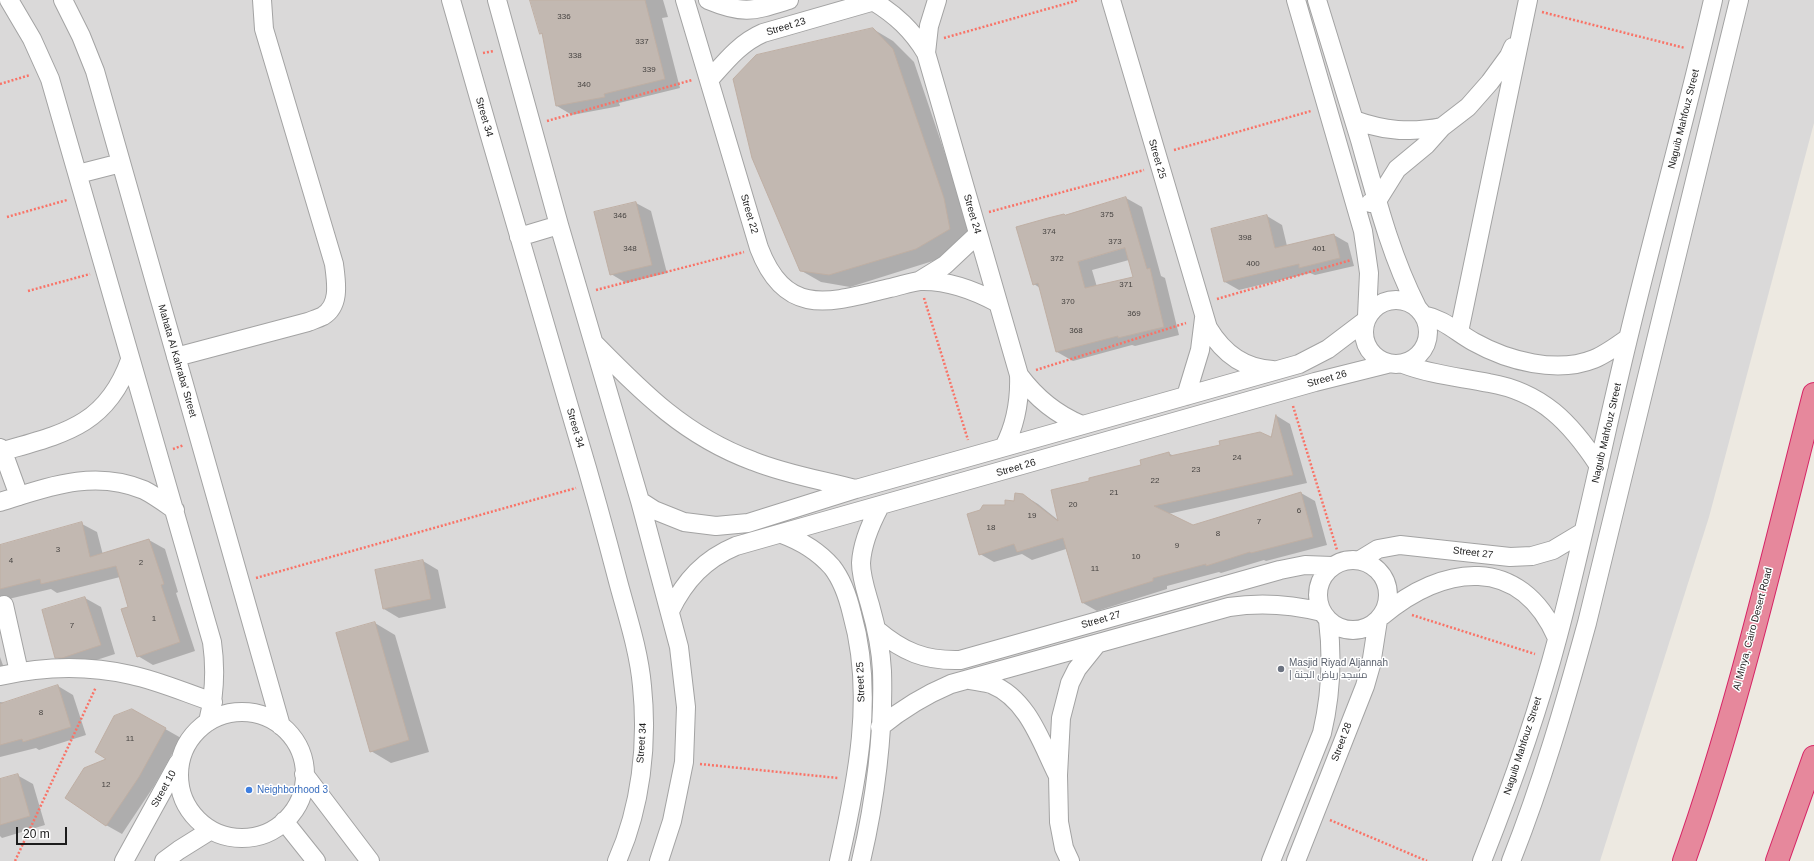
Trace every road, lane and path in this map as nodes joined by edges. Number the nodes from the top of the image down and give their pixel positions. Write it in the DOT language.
graph roads {
  1 [pos="9,0"];
  2 [pos="63,0"];
  3 [pos="262,0"];
  4 [pos="451,0"];
  5 [pos="497,0"];
  6 [pos="685,0"];
  7 [pos="708,0"];
  8 [pos="789,0"];
  9 [pos="795,0"];
  10 [pos="937,0"];
  11 [pos="1079,0"];
  12 [pos="1110,0"];
  13 [pos="1296,0"];
  14 [pos="1317,0"];
  15 [pos="1713,0"];
  16 [pos="1739,0"];
  17 [pos="876,1"];
  18 [pos="1527,4"];
  19 [pos="802,22"];
  20 [pos="1522,26"];
  21 [pos="510,46"];
  22 [pos="926,48"];
  23 [pos="1701,52"];
  24 [pos="467,58"];
  25 [pos="47,71"];
  26 [pos="709,78"];
  27 [pos="0,84"];
  28 [pos="1327,106"];
  29 [pos="1354,120"];
  30 [pos="1684,122"];
  31 [pos="532,125"];
  32 [pos="1442,127"];
  33 [pos="1708,128"];
  34 [pos="1158,160"];
  35 [pos="121,163"];
  36 [pos="78,174"];
  37 [pos="84,195"];
  38 [pos="1377,201"];
  39 [pos="1356,208"];
  40 [pos="8,217"];
  41 [pos="973,217"];
  42 [pos="559,225"];
  43 [pos="978,234"];
  44 [pos="519,237"];
  45 [pos="759,248"];
  46 [pos="1367,255"];
  47 [pos="105,270"];
  48 [pos="919,281"];
  49 [pos="28,291"];
  50 [pos="580,295"];
  51 [pos="998,303"];
  52 [pos="1202,311"];
  53 [pos="1420,311"];
  54 [pos="1366,318"];
  55 [pos="1459,332"];
  56 [pos="1628,338"];
  57 [pos="593,342"];
  58 [pos="176,357"];
  59 [pos="130,360"];
  60 [pos="1395,364"];
  61 [pos="1278,370"];
  62 [pos="1019,375"];
  63 [pos="1288,390"];
  64 [pos="1814,394"];
  65 [pos="1186,396"];
  66 [pos="1140,409"];
  67 [pos="1082,425"];
  68 [pos="1147,431"];
  69 [pos="199,440"];
  70 [pos="1004,447"];
  71 [pos="1,451"];
  72 [pos="158,454"];
  73 [pos="972,456"];
  74 [pos="1600,466"];
  75 [pos="592,483"];
  76 [pos="856,489"];
  77 [pos="19,496"];
  78 [pos="640,501"];
  79 [pos="0,502"];
  80 [pos="880,506"];
  81 [pos="175,510"];
  82 [pos="748,523"];
  83 [pos="1584,532"];
  84 [pos="782,534"];
  85 [pos="753,542"];
  86 [pos="1360,560"];
  87 [pos="1336,564"];
  88 [pos="240,583"];
  89 [pos="1222,585"];
  90 [pos="4,605"];
  91 [pos="870,605"];
  92 [pos="1229,607"];
  93 [pos="851,609"];
  94 [pos="670,611"];
  95 [pos="1384,615"];
  96 [pos="1325,616"];
  97 [pos="876,629"];
  98 [pos="1558,638"];
  99 [pos="1097,644"];
  100 [pos="1551,659"];
  101 [pos="960,660"];
  102 [pos="104,670"];
  103 [pos="19,672"];
  104 [pos="0,676"];
  105 [pos="967,679"];
  106 [pos="213,702"];
  107 [pos="208,722"];
  108 [pos="281,726"];
  109 [pos="880,727"];
  110 [pos="1814,757"];
  111 [pos="181,759"];
  112 [pos="684,762"];
  113 [pos="304,774"];
  114 [pos="1058,775"];
  115 [pos="856,780"];
  116 [pos="1289,818"];
  117 [pos="1312,820"];
  118 [pos="284,821"];
  119 [pos="211,830"];
  120 [pos="866,840"];
  121 [pos="15,861"];
  122 [pos="124,861"];
  123 [pos="164,861"];
  124 [pos="316,861"];
  125 [pos="370,861"];
  126 [pos="617,861"];
  127 [pos="660,861"];
  128 [pos="839,861"];
  129 [pos="861,861"];
  130 [pos="875,861"];
  131 [pos="1070,861"];
  132 [pos="1271,861"];
  133 [pos="1296,861"];
  134 [pos="1428,861"];
  135 [pos="1482,861"];
  136 [pos="1511,861"];
  137 [pos="1684,861"];
  138 [pos="1777,861"];
  1 -- 25 [label="street"];
  2 -- 35 [label="street, Mahata Al Kahraba' Street"];
  3 -- 58 [label="street"];
  4 -- 24 [label="street, Street 34"];
  5 -- 21 [label="street"];
  6 -- 26 [label="street, Street 22"];
  7 -- 8 [label="street"];
  9 -- 19 [label="street"];
  10 -- 22 [label="street, Street 24"];
  11 -- 22 [label="path"];
  12 -- 34 [label="street, Street 25"];
  13 -- 28 [label="street"];
  14 -- 29 [label="street"];
  15 -- 23 [label="street, Naguib Mahfouz Street"];
  16 -- 33 [label="street"];
  17 -- 19 [label="street, Street 23"];
  17 -- 22 [label="street, Street 24"];
  18 -- 20 [label="street"];
  18 -- 23 [label="path"];
  19 -- 26 [label="street, Street 23"];
  20 -- 32 [label="street"];
  20 -- 55 [label="street"];
  21 -- 24 [label="path"];
  21 -- 31 [label="street"];
  22 -- 41 [label="street, Street 24"];
  23 -- 30 [label="street, Naguib Mahfouz Street"];
  24 -- 44 [label="street, Street 34"];
  25 -- 27 [label="path"];
  25 -- 36 [label="street"];
  26 -- 31 [label="path"];
  26 -- 45 [label="street, Street 22"];
  28 -- 34 [label="path"];
  28 -- 39 [label="street"];
  29 -- 32 [label="street"];
  29 -- 38 [label="street"];
  30 -- 33 [label="street"];
  30 -- 56 [label="street, Naguib Mahfouz Street"];
  31 -- 42 [label="street"];
  32 -- 38 [label="street"];
  33 -- 136 [label="street"];
  34 -- 41 [label="path"];
  34 -- 52 [label="street, Street 25"];
  35 -- 36 [label="street"];
  35 -- 58 [label="street, Mahata Al Kahraba' Street"];
  36 -- 37 [label="street"];
  37 -- 40 [label="path"];
  37 -- 47 [label="street"];
  38 -- 39 [label="street"];
  38 -- 53 [label="street"];
  39 -- 46 [label="street"];
  41 -- 43 [label="street, Street 24"];
  42 -- 44 [label="street"];
  42 -- 50 [label="street"];
  43 -- 48 [label="street, Street 22"];
  43 -- 51 [label="street, Street 24"];
  44 -- 75 [label="street, Street 34"];
  45 -- 48 [label="street, Street 22"];
  45 -- 50 [label="path"];
  46 -- 52 [label="path"];
  46 -- 54 [label="street"];
  47 -- 49 [label="path"];
  47 -- 59 [label="street"];
  48 -- 51 [label="street, Street 22"];
  48 -- 73 [label="path"];
  50 -- 57 [label="street"];
  51 -- 62 [label="street, Street 24"];
  52 -- 61 [label="street, Street 25"];
  52 -- 62 [label="path"];
  52 -- 65 [label="street, Street 25"];
  53 -- 54 [label="street"];
  53 -- 55 [label="street"];
  53 -- 60 [label="street"];
  54 -- 60 [label="street"];
  54 -- 61 [label="street"];
  55 -- 56 [label="street"];
  56 -- 74 [label="street, Naguib Mahfouz Street"];
  57 -- 76 [label="street"];
  57 -- 78 [label="street"];
  58 -- 69 [label="street, Mahata Al Kahraba' Street"];
  59 -- 71 [label="street"];
  59 -- 72 [label="street"];
  60 -- 63 [label="street, Street 26"];
  60 -- 74 [label="street"];
  61 -- 65 [label="street"];
  62 -- 67 [label="street, Street 24"];
  62 -- 70 [label="street, Street 24"];
  63 -- 68 [label="street, Street 26"];
  63 -- 87 [label="path"];
  64 -- 137 [label="highway, Al Minya, Cairo Desert Road"];
  65 -- 66 [label="street"];
  66 -- 67 [label="street"];
  66 -- 68 [label="street"];
  67 -- 70 [label="street"];
  68 -- 80 [label="street, Street 26"];
  69 -- 72 [label="path"];
  69 -- 88 [label="street, Mahata Al Kahraba' Street"];
  70 -- 73 [label="street"];
  71 -- 77 [label="street"];
  72 -- 81 [label="street"];
  73 -- 76 [label="street"];
  74 -- 83 [label="street, Naguib Mahfouz Street"];
  75 -- 88 [label="path"];
  75 -- 126 [label="street, Street 34"];
  76 -- 82 [label="street"];
  77 -- 79 [label="street"];
  77 -- 81 [label="street"];
  78 -- 82 [label="street"];
  78 -- 94 [label="street"];
  80 -- 84 [label="street, Street 26"];
  80 -- 91 [label="street, Street 25"];
  81 -- 106 [label="street"];
  82 -- 85 [label="street"];
  83 -- 86 [label="street, Street 27"];
  83 -- 98 [label="street, Naguib Mahfouz Street"];
  84 -- 85 [label="street, Street 26"];
  84 -- 93 [label="street, Street 25"];
  85 -- 94 [label="street, Street 26"];
  86 -- 87 [label="street"];
  86 -- 95 [label="street"];
  87 -- 89 [label="street, Street 27"];
  87 -- 96 [label="street"];
  88 -- 108 [label="street, Mahata Al Kahraba' Street"];
  89 -- 92 [label="street"];
  89 -- 101 [label="street, Street 27"];
  90 -- 103 [label="street"];
  91 -- 93 [label="street"];
  91 -- 97 [label="street, Street 25"];
  92 -- 96 [label="street"];
  92 -- 99 [label="street"];
  93 -- 115 [label="street, Street 25"];
  94 -- 112 [label="street"];
  95 -- 96 [label="street"];
  95 -- 98 [label="street"];
  95 -- 100 [label="path"];
  95 -- 117 [label="street, Street 28"];
  96 -- 116 [label="street"];
  97 -- 101 [label="street, Street 27"];
  97 -- 109 [label="street, Street 25"];
  98 -- 100 [label="street, Naguib Mahfouz Street"];
  99 -- 105 [label="street"];
  99 -- 114 [label="street"];
  100 -- 135 [label="street, Naguib Mahfouz Street"];
  101 -- 105 [label="street"];
  102 -- 103 [label="street"];
  102 -- 106 [label="street"];
  102 -- 121 [label="path"];
  103 -- 104 [label="street"];
  105 -- 109 [label="street"];
  105 -- 114 [label="street"];
  106 -- 107 [label="street"];
  107 -- 108 [label="street"];
  107 -- 111 [label="street"];
  108 -- 113 [label="street"];
  109 -- 120 [label="street, Street 25"];
  110 -- 138 [label="highway"];
  111 -- 119 [label="street"];
  111 -- 122 [label="street, Street 10"];
  112 -- 115 [label="path"];
  112 -- 127 [label="street"];
  113 -- 118 [label="street"];
  113 -- 125 [label="street"];
  114 -- 131 [label="street"];
  115 -- 128 [label="street, Street 25"];
  116 -- 117 [label="street"];
  116 -- 132 [label="street"];
  117 -- 133 [label="street, Street 28"];
  117 -- 134 [label="path"];
  118 -- 119 [label="street"];
  118 -- 124 [label="street"];
  119 -- 123 [label="street"];
  120 -- 129 [label="street, Street 25"];
  120 -- 130 [label="street"];
}
